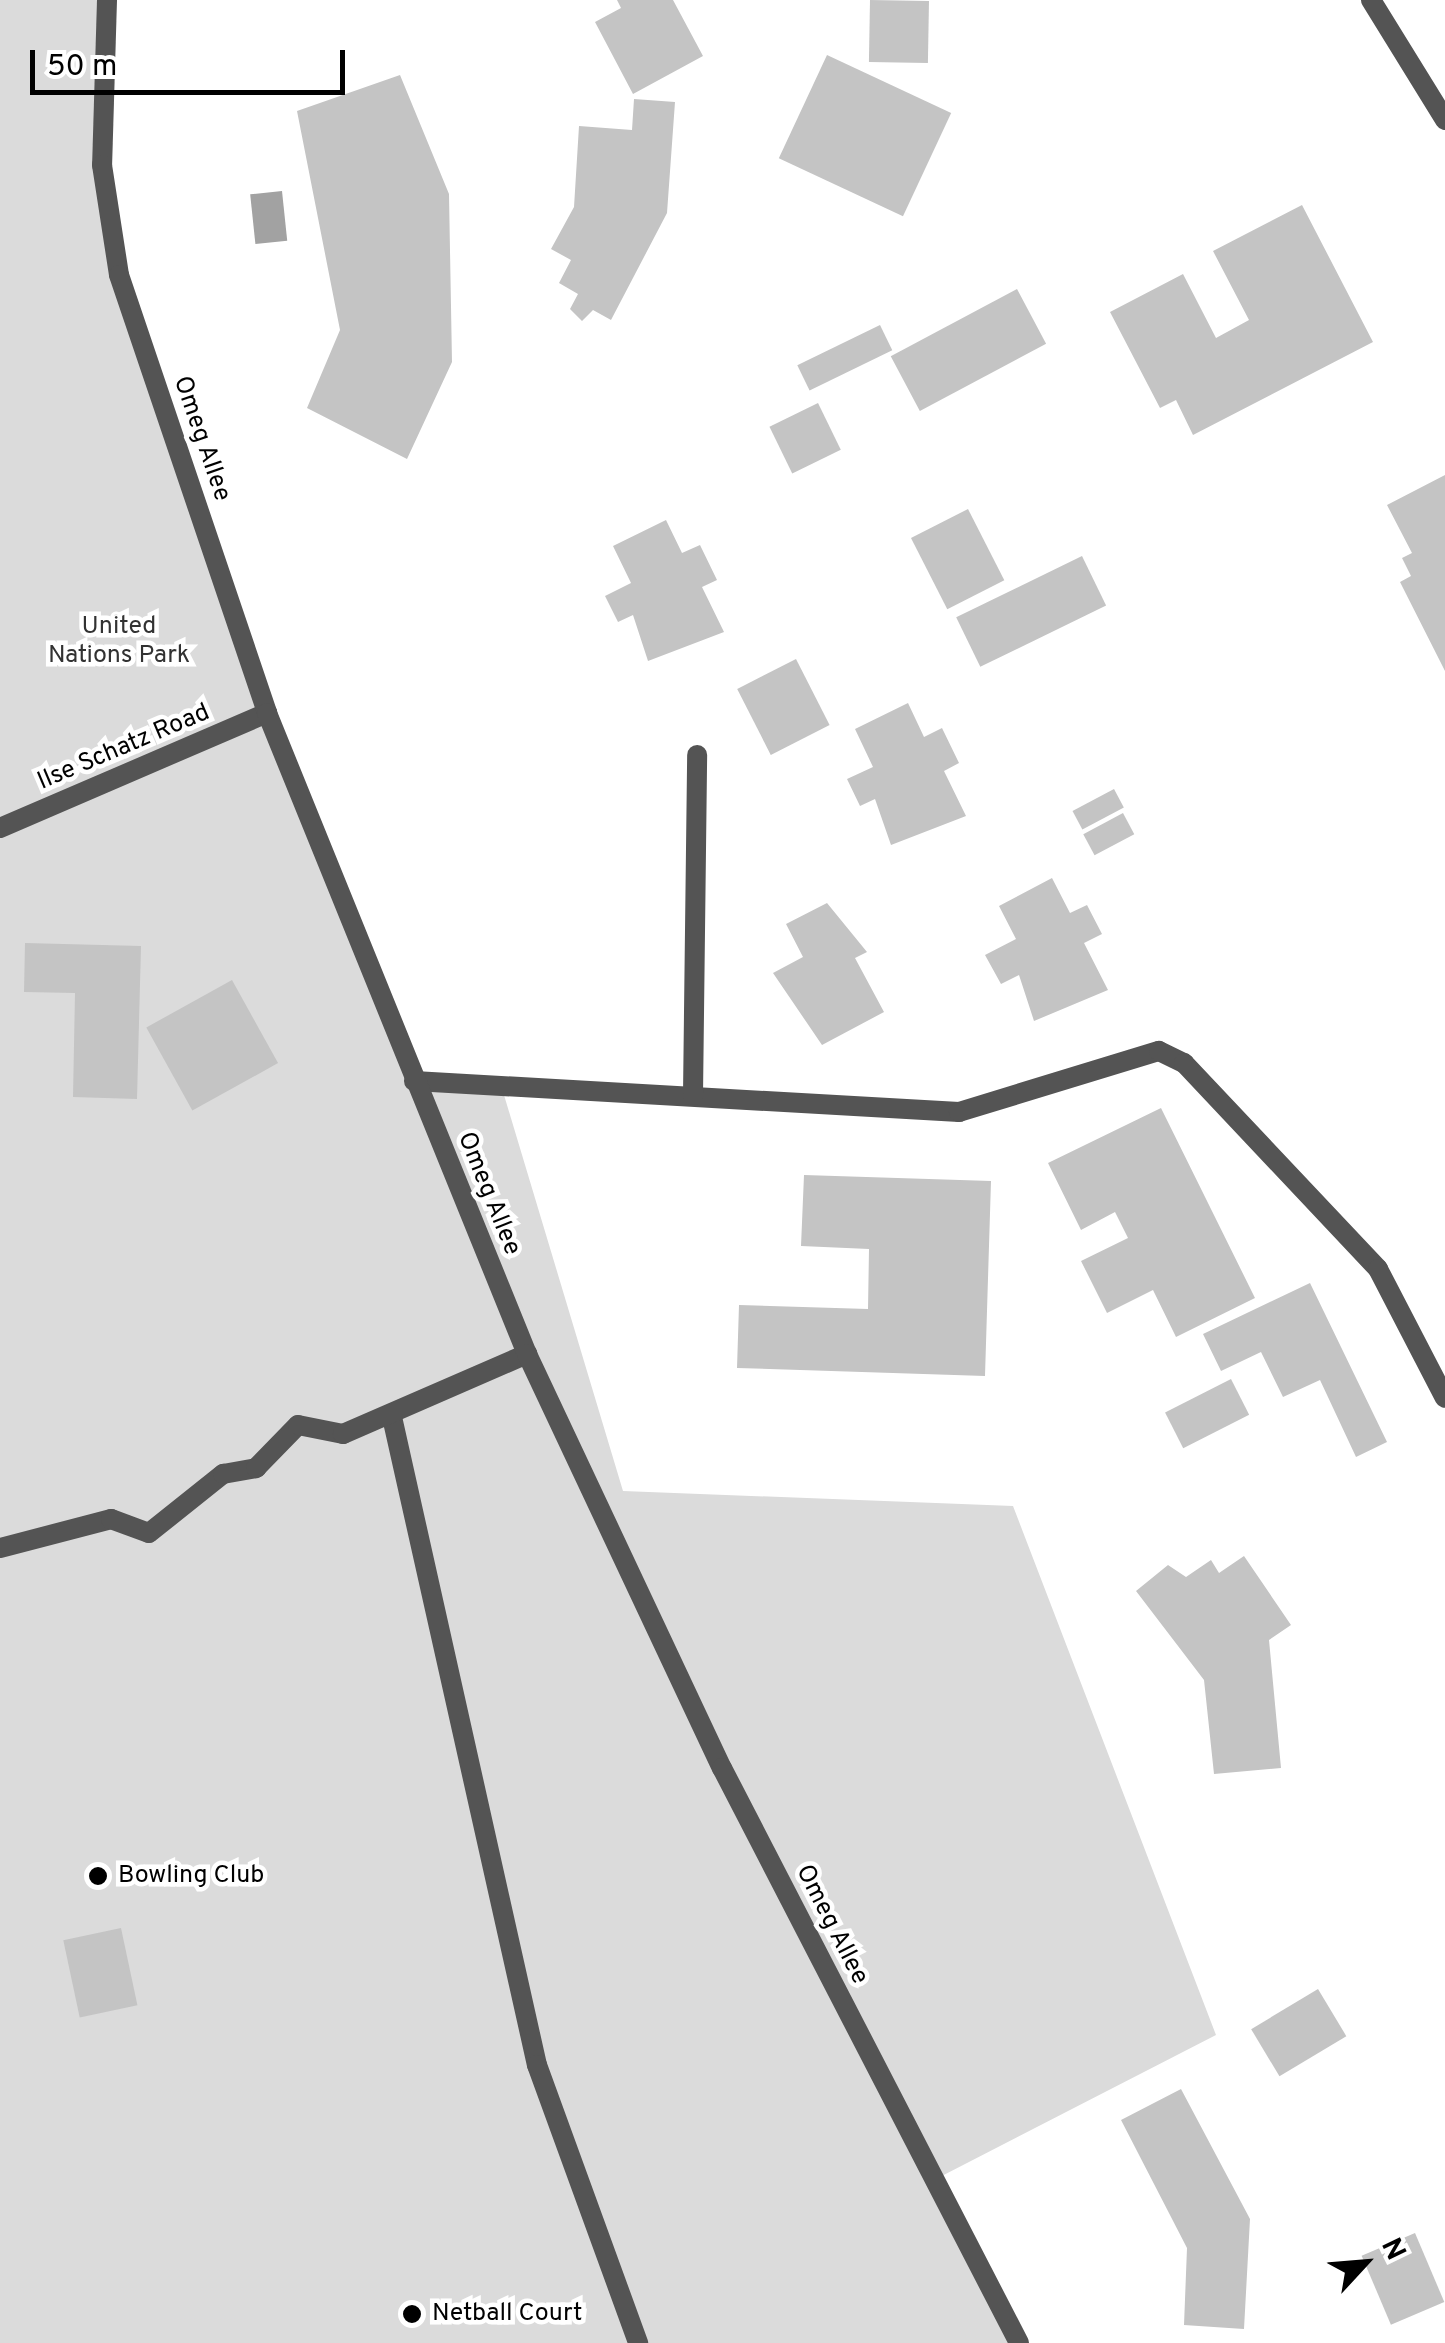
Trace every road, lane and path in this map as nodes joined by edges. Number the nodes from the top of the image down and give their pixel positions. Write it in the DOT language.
graph roads {
  1 [pos="107,0"];
  2 [pos="1371,0"];
  3 [pos="1445,120"];
  4 [pos="267,714"];
  5 [pos="697,756"];
  6 [pos="0,828"];
  7 [pos="414,1081"];
  8 [pos="693,1095"];
  9 [pos="527,1354"];
  10 [pos="1445,1398"];
  11 [pos="392,1417"];
  12 [pos="0,1548"];
  13 [pos="638,2343"];
  14 [pos="1019,2343"];
  1 -- 4 [label="street, Omeg Allee"];
  2 -- 3 [label="street"];
  4 -- 6 [label="street, Ilse Schatz Road"];
  4 -- 7 [label="street, Omeg Allee"];
  5 -- 8 [label="street"];
  7 -- 8 [label="street"];
  7 -- 9 [label="street, Omeg Allee"];
  8 -- 10 [label="street"];
  9 -- 11 [label="street"];
  9 -- 14 [label="street, Omeg Allee"];
  11 -- 12 [label="street"];
  11 -- 13 [label="street"];
}
